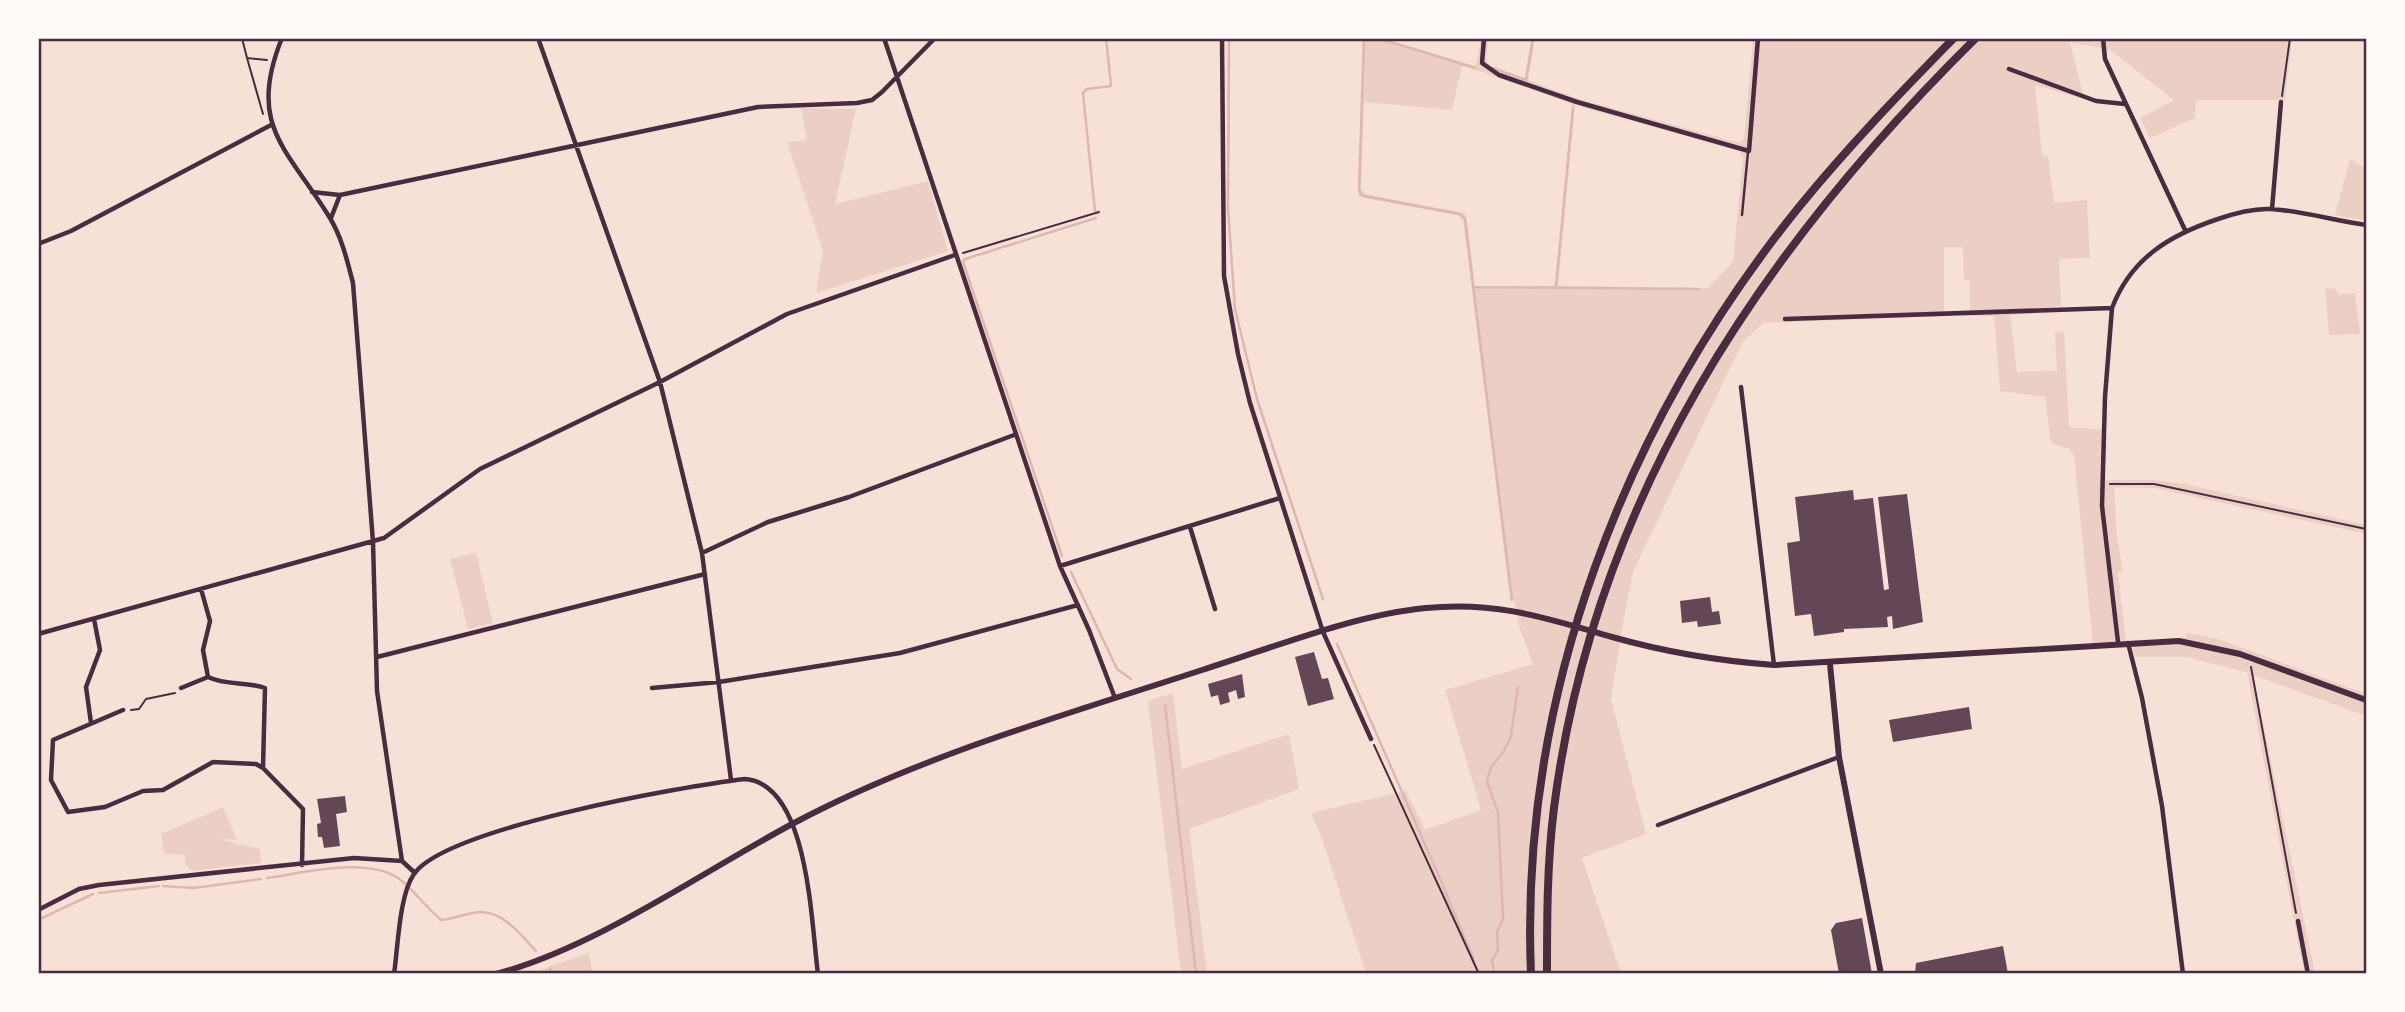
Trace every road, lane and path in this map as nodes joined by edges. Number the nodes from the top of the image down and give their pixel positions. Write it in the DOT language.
graph roads {
  1 [pos="242,38"];
  2 [pos="282,38"];
  3 [pos="538,38"];
  4 [pos="884,38"];
  5 [pos="935,38"];
  6 [pos="1222,38"];
  7 [pos="1485,38"];
  8 [pos="1758,38"];
  9 [pos="1954,38"];
  10 [pos="1976,38"];
  11 [pos="2103,38"];
  12 [pos="2290,38"];
  13 [pos="275,57"];
  14 [pos="247,58"];
  15 [pos="2010,69"];
  16 [pos="897,77"];
  17 [pos="2281,102"];
  18 [pos="2125,104"];
  19 [pos="271,125"];
  20 [pos="577,146"];
  21 [pos="1749,150"];
  22 [pos="311,191"];
  23 [pos="340,195"];
  24 [pos="2272,209"];
  25 [pos="1099,212"];
  26 [pos="1742,215"];
  27 [pos="330,219"];
  28 [pos="2367,225"];
  29 [pos="2185,230"];
  30 [pos="38,244"];
  31 [pos="955,255"];
  32 [pos="2112,308"];
  33 [pos="1785,319"];
  34 [pos="660,382"];
  35 [pos="1741,387"];
  36 [pos="1014,435"];
  37 [pos="2102,484"];
  38 [pos="1280,498"];
  39 [pos="1190,527"];
  40 [pos="2367,529"];
  41 [pos="373,542"];
  42 [pos="702,553"];
  43 [pos="1060,566"];
  44 [pos="705,574"];
  45 [pos="201,589"];
  46 [pos="1078,605"];
  47 [pos="1215,609"];
  48 [pos="94,620"];
  49 [pos="1323,632"];
  50 [pos="38,634"];
  51 [pos="2118,642"];
  52 [pos="2128,643"];
  53 [pos="377,657"];
  54 [pos="2253,658"];
  55 [pos="1774,664"];
  56 [pos="1830,664"];
  57 [pos="208,677"];
  58 [pos="719,682"];
  59 [pos="181,688"];
  60 [pos="652,688"];
  61 [pos="1115,698"];
  62 [pos="2367,700"];
  63 [pos="124,710"];
  64 [pos="91,723"];
  65 [pos="1371,739"];
  66 [pos="1839,757"];
  67 [pos="263,768"];
  68 [pos="731,780"];
  69 [pos="793,824"];
  70 [pos="1658,825"];
  71 [pos="402,861"];
  72 [pos="303,865"];
  73 [pos="415,873"];
  74 [pos="38,910"];
  75 [pos="2298,921"];
  76 [pos="394,974"];
  77 [pos="496,974"];
  78 [pos="818,974"];
  79 [pos="1479,974"];
  80 [pos="1531,974"];
  81 [pos="1547,974"];
  82 [pos="1881,974"];
  83 [pos="2183,974"];
  84 [pos="2308,974"];
  1 -- 14 [label="path"];
  2 -- 13 [label="street"];
  3 -- 20 [label="street"];
  4 -- 16 [label="street"];
  5 -- 16 [label="street"];
  6 -- 38 [label="street"];
  7 -- 21 [label="street"];
  8 -- 21 [label="street"];
  9 -- 80 [label="highway"];
  10 -- 81 [label="highway"];
  11 -- 18 [label="street"];
  12 -- 17 [label="path"];
  13 -- 14 [label="path"];
  13 -- 19 [label="street"];
  14 -- 19 [label="path"];
  15 -- 18 [label="street"];
  16 -- 20 [label="street"];
  16 -- 31 [label="street"];
  17 -- 24 [label="street"];
  18 -- 29 [label="street"];
  19 -- 22 [label="street"];
  19 -- 30 [label="street"];
  20 -- 23 [label="street"];
  20 -- 34 [label="street"];
  21 -- 26 [label="lane"];
  22 -- 23 [label="street"];
  22 -- 27 [label="street"];
  23 -- 27 [label="street"];
  24 -- 28 [label="street"];
  24 -- 29 [label="street"];
  25 -- 31 [label="path"];
  27 -- 41 [label="street"];
  29 -- 32 [label="street"];
  31 -- 34 [label="street"];
  31 -- 36 [label="street"];
  32 -- 33 [label="street"];
  32 -- 37 [label="street"];
  34 -- 41 [label="street"];
  34 -- 42 [label="street"];
  35 -- 55 [label="street"];
  36 -- 42 [label="street"];
  36 -- 43 [label="street"];
  37 -- 40 [label="path"];
  37 -- 51 [label="street"];
  38 -- 39 [label="street"];
  38 -- 49 [label="street"];
  39 -- 43 [label="street"];
  39 -- 47 [label="street"];
  41 -- 45 [label="street"];
  41 -- 53 [label="street"];
  42 -- 44 [label="street"];
  43 -- 46 [label="street"];
  44 -- 53 [label="street"];
  44 -- 58 [label="street"];
  45 -- 48 [label="street"];
  45 -- 57 [label="street"];
  46 -- 58 [label="street"];
  46 -- 61 [label="street"];
  48 -- 50 [label="street"];
  48 -- 64 [label="street"];
  49 -- 55 [label="main road"];
  49 -- 61 [label="main road"];
  49 -- 65 [label="street"];
  51 -- 52 [label="main road"];
  51 -- 56 [label="main road"];
  52 -- 54 [label="main road"];
  52 -- 83 [label="street"];
  53 -- 71 [label="street"];
  54 -- 62 [label="main road"];
  54 -- 75 [label="path"];
  55 -- 56 [label="main road"];
  56 -- 66 [label="main road"];
  57 -- 59 [label="street"];
  57 -- 67 [label="street"];
  58 -- 60 [label="street"];
  58 -- 68 [label="street"];
  59 -- 63 [label="path"];
  61 -- 69 [label="main road"];
  63 -- 64 [label="street"];
  64 -- 67 [label="street"];
  65 -- 79 [label="path"];
  66 -- 70 [label="street"];
  66 -- 82 [label="main road"];
  67 -- 72 [label="street"];
  68 -- 69 [label="street"];
  68 -- 73 [label="street"];
  69 -- 77 [label="main road"];
  69 -- 78 [label="street"];
  71 -- 72 [label="street"];
  71 -- 73 [label="street"];
  72 -- 74 [label="street"];
  73 -- 76 [label="street"];
  75 -- 84 [label="street"];
}
